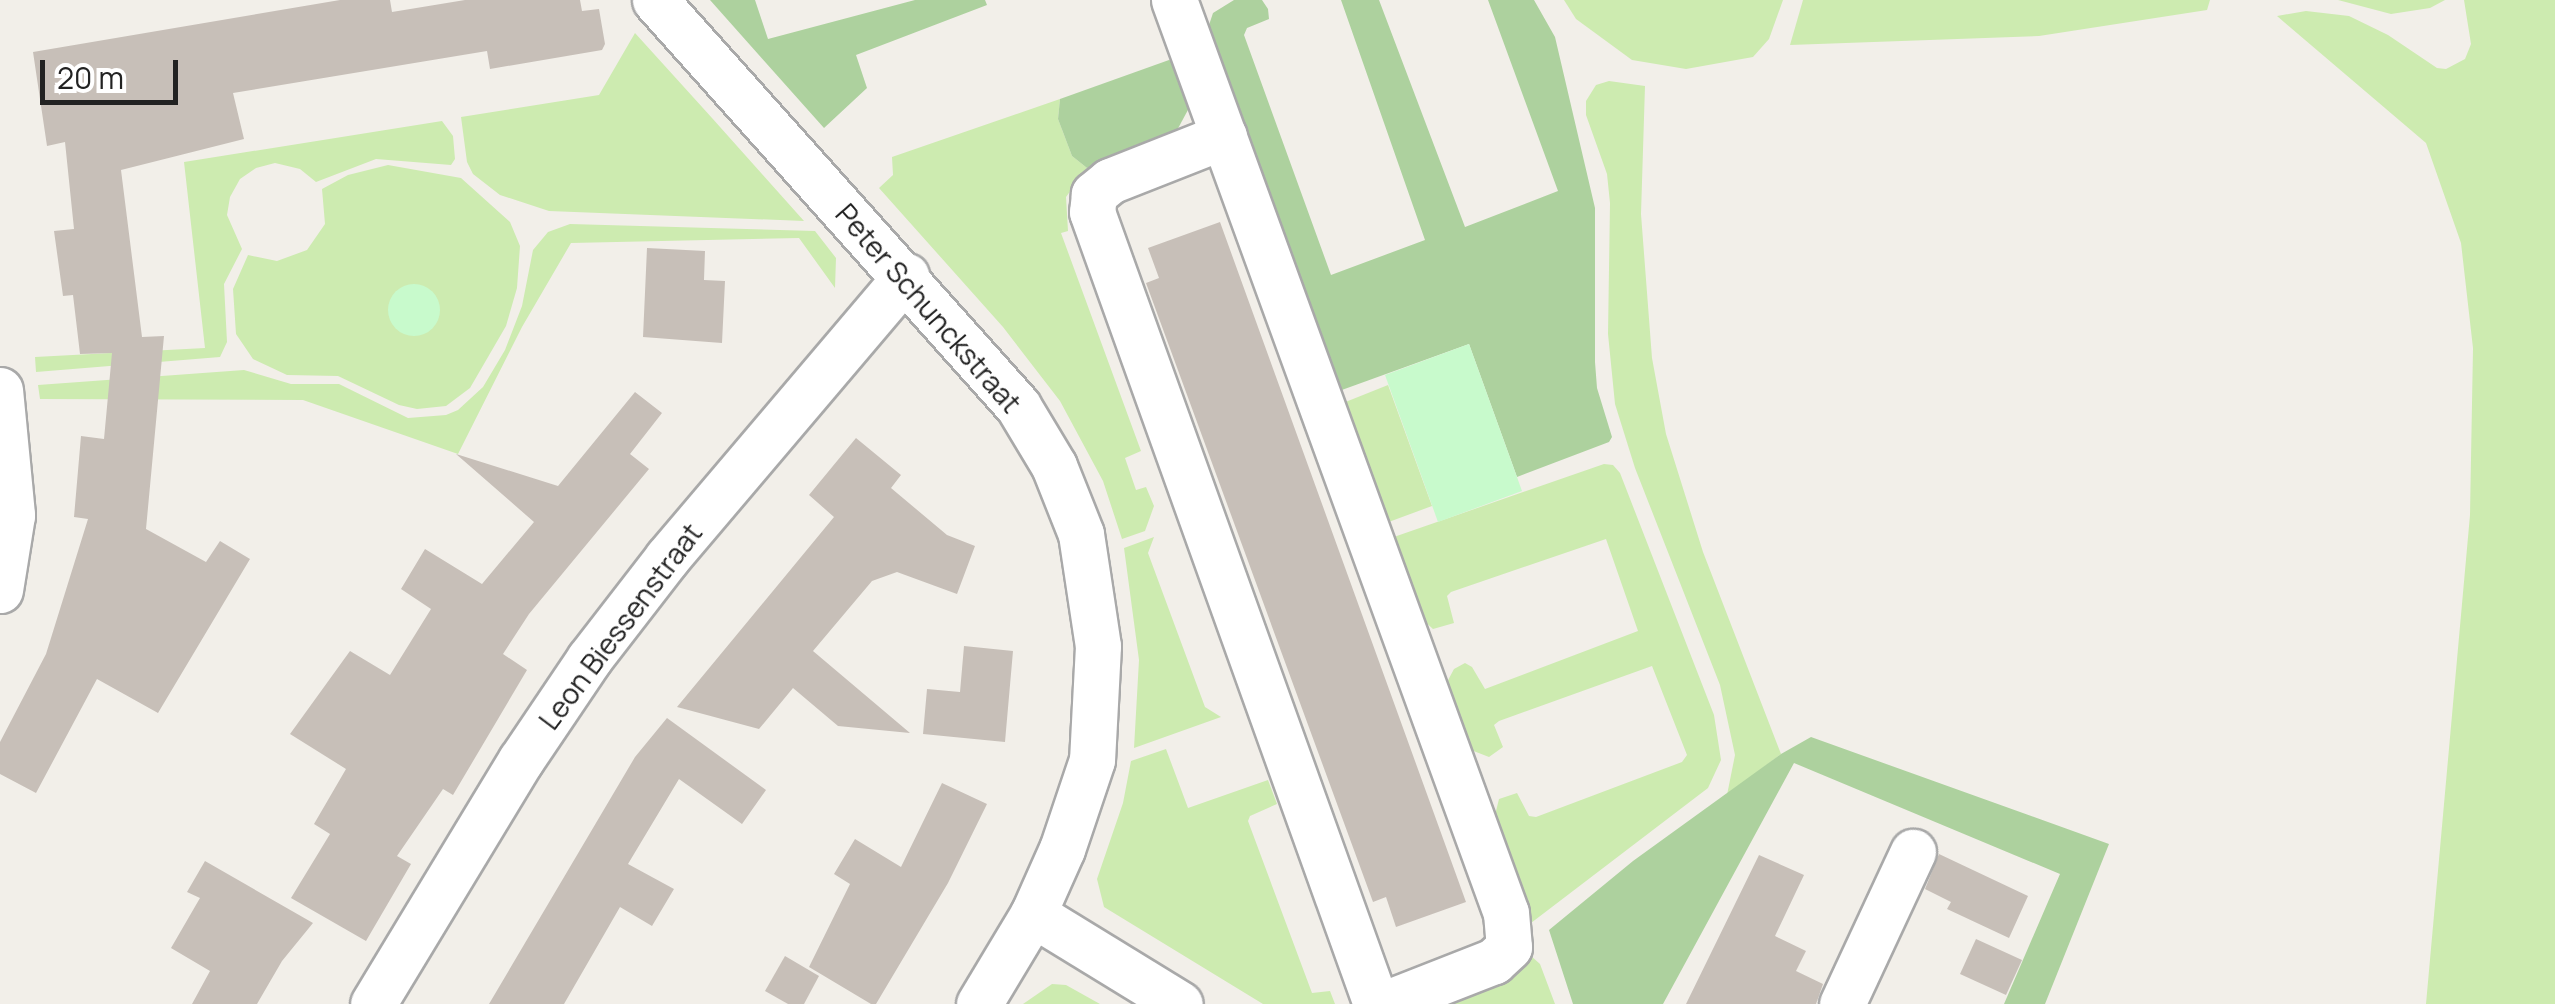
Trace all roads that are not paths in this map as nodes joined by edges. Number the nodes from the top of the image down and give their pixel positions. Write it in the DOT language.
graph roads {
  1 [pos="654,0"];
  2 [pos="1174,0"];
  3 [pos="1224,136"];
  4 [pos="906,276"];
  5 [pos="0,390"];
  6 [pos="0,590"];
  7 [pos="1913,852"];
  8 [pos="1033,914"];
  9 [pos="373,1004"];
  10 [pos="979,1004"];
  11 [pos="1180,1004"];
  12 [pos="1376,1004"];
  13 [pos="1384,1004"];
  14 [pos="1842,1004"];
  1 -- 4 [label="street, Peter Schunckstraat"];
  2 -- 3 [label="street"];
  3 -- 12 [label="street"];
  3 -- 13 [label="street"];
  4 -- 8 [label="street, Peter Schunckstraat"];
  4 -- 9 [label="street, Leon Biessenstraat"];
  5 -- 6 [label="street"];
  7 -- 14 [label="street"];
  8 -- 10 [label="street, Peter Schunckstraat"];
  8 -- 11 [label="street"];
}
